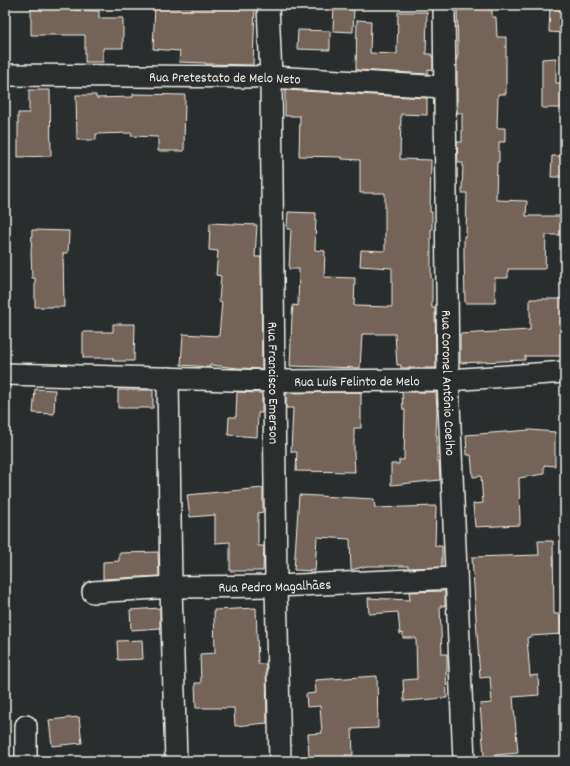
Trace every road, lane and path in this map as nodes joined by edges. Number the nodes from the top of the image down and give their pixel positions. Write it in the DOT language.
graph roads {
  1 [pos="268,5"];
  2 [pos="444,5"];
  3 [pos="5,75"];
  4 [pos="271,77"];
  5 [pos="444,87"];
  6 [pos="565,372"];
  7 [pos="5,374"];
  8 [pos="168,378"];
  9 [pos="448,380"];
  10 [pos="274,381"];
  11 [pos="456,578"];
  12 [pos="276,586"];
  13 [pos="171,587"];
  14 [pos="93,592"];
  15 [pos="26,726"];
  16 [pos="26,761"];
  17 [pos="176,761"];
  18 [pos="280,761"];
  19 [pos="464,761"];
  1 -- 4 [label="street, Rua Francisco Emerson"];
  2 -- 5 [label="street, Rua Coronel Antônio Coelho"];
  3 -- 4 [label="street, Rua Pretestato de Melo Neto"];
  4 -- 5 [label="street, Rua Pretestato de Melo Neto"];
  4 -- 10 [label="street, Rua Francisco Emerson"];
  5 -- 9 [label="street, Rua Coronel Antônio Coelho"];
  6 -- 9 [label="street, Rua Luís Felinto de Melo"];
  7 -- 8 [label="street, Rua Luís Felinto de Melo"];
  8 -- 10 [label="street, Rua Luís Felinto de Melo"];
  8 -- 13 [label="street"];
  9 -- 10 [label="street, Rua Luís Felinto de Melo"];
  9 -- 11 [label="street, Rua Coronel Antônio Coelho"];
  10 -- 12 [label="street, Rua Francisco Emerson"];
  11 -- 12 [label="street, Rua Pedro Magalhães"];
  11 -- 19 [label="street, Rua Coronel Antônio Coelho"];
  12 -- 13 [label="street, Rua Pedro Magalhães"];
  12 -- 18 [label="street, Rua Francisco Emerson"];
  13 -- 14 [label="street, Rua Pedro Magalhães"];
  13 -- 17 [label="street"];
  15 -- 16 [label="street"];
}
